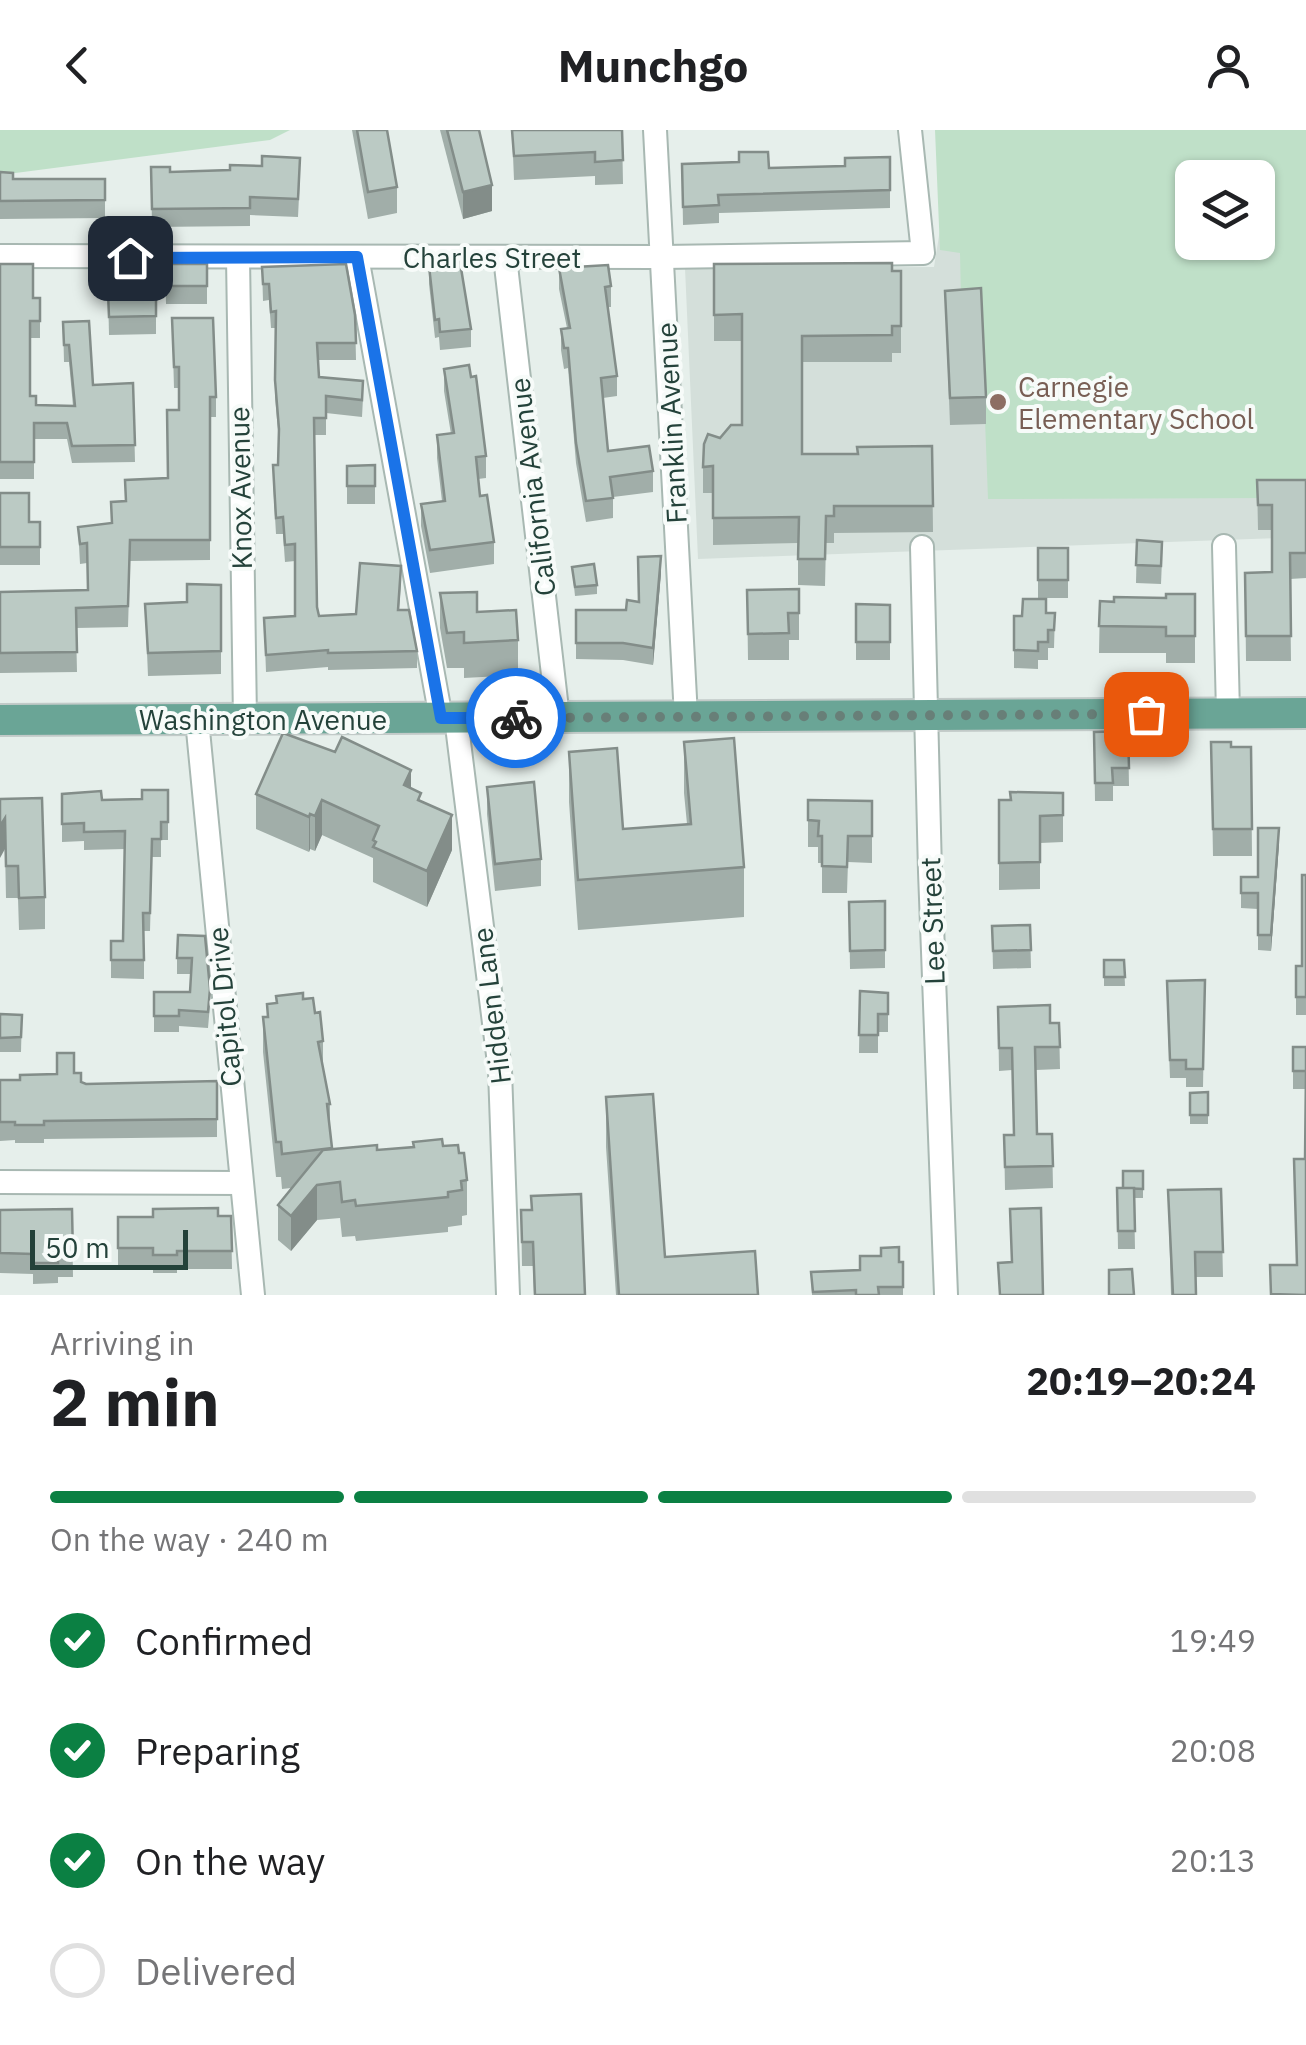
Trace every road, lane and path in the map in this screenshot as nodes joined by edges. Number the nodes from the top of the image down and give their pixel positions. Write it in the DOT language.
graph roads {
  1 [pos="654,130"];
  2 [pos="910,130"];
  3 [pos="0,256"];
  4 [pos="238,257"];
  5 [pos="357,257"];
  6 [pos="505,257"];
  7 [pos="663,257"];
  8 [pos="1224,546"];
  9 [pos="922,548"];
  10 [pos="1228,713"];
  11 [pos="1306,713"];
  12 [pos="926,715"];
  13 [pos="686,717"];
  14 [pos="448,718"];
  15 [pos="558,718"];
  16 [pos="0,720"];
  17 [pos="197,720"];
  18 [pos="245,720"];
  19 [pos="0,1182"];
  20 [pos="241,1183"];
  21 [pos="253,1295"];
  22 [pos="508,1295"];
  23 [pos="946,1295"];
  1 -- 7 [label="street, Franklin Avenue"];
  2 -- 7 [label="street, Charles Street"];
  3 -- 4 [label="street, Charles Street"];
  4 -- 5 [label="street, Charles Street"];
  4 -- 18 [label="street, Knox Avenue"];
  5 -- 6 [label="street, Charles Street"];
  5 -- 14 [label="street, Hidden Lane"];
  6 -- 7 [label="street, Charles Street"];
  6 -- 15 [label="street, California Avenue"];
  7 -- 13 [label="street, Franklin Avenue"];
  8 -- 10 [label="street"];
  9 -- 12 [label="street, Lee Street"];
  10 -- 11 [label="main road, Washington Avenue"];
  10 -- 12 [label="main road, Washington Avenue"];
  12 -- 13 [label="main road, Washington Avenue"];
  12 -- 23 [label="street, Lee Street"];
  13 -- 15 [label="main road, Washington Avenue"];
  14 -- 15 [label="main road, Washington Avenue"];
  14 -- 18 [label="main road, Washington Avenue"];
  14 -- 22 [label="street, Hidden Lane"];
  16 -- 17 [label="main road, Washington Avenue"];
  17 -- 18 [label="main road, Washington Avenue"];
  17 -- 20 [label="street, Capitol Drive"];
  19 -- 20 [label="street"];
  20 -- 21 [label="street, Capitol Drive"];
}
